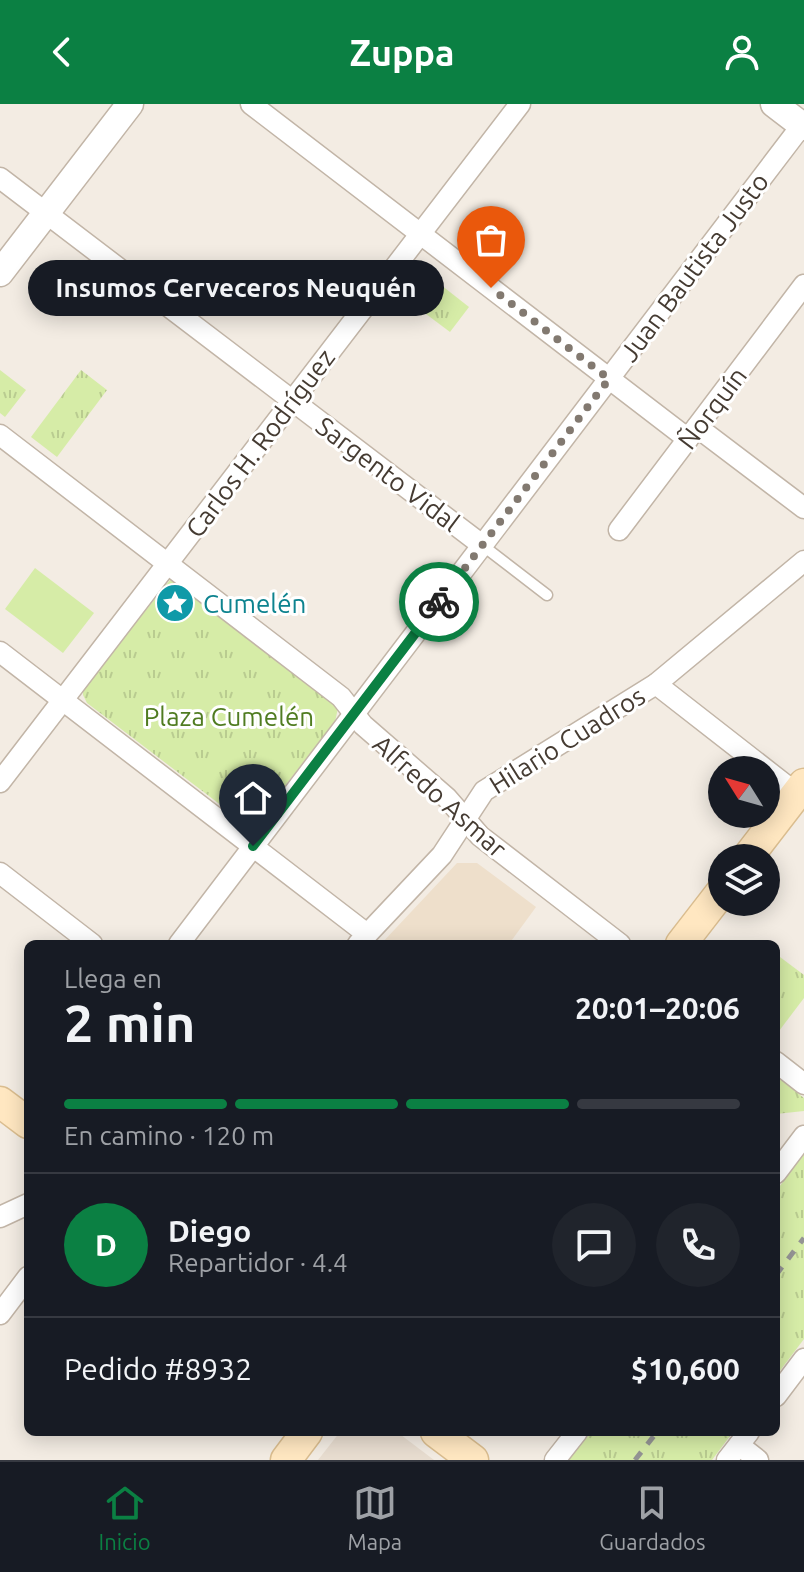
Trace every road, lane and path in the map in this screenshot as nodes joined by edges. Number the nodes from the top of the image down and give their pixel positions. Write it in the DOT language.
graph roads {
  1 [pos="130,104"];
  2 [pos="251,104"];
  3 [pos="520,104"];
  4 [pos="776,105"];
  5 [pos="803,126"];
  6 [pos="0,178"];
  7 [pos="46,213"];
  8 [pos="421,234"];
  9 [pos="0,273"];
  10 [pos="804,285"];
  11 [pos="609,379"];
  12 [pos="293,401"];
  13 [pos="693,433"];
  14 [pos="0,435"];
  15 [pos="804,508"];
  16 [pos="619,530"];
  17 [pos="482,545"];
  18 [pos="804,561"];
  19 [pos="168,564"];
  20 [pos="547,595"];
  21 [pos="0,652"];
  22 [pos="656,684"];
  23 [pos="63,700"];
  24 [pos="354,714"];
  25 [pos="0,782"];
  26 [pos="800,789"];
  27 [pos="465,819"];
  28 [pos="758,844"];
  29 [pos="253,846"];
  30 [pos="0,873"];
  31 [pos="708,909"];
  32 [pos="363,939"];
  33 [pos="87,940"];
  34 [pos="182,940"];
  35 [pos="615,940"];
  36 [pos="684,940"];
  37 [pos="780,1065"];
  38 [pos="804,1084"];
  39 [pos="0,1102"];
  40 [pos="24,1120"];
  41 [pos="804,1136"];
  42 [pos="780,1168"];
  43 [pos="24,1206"];
  44 [pos="0,1217"];
  45 [pos="24,1282"];
  46 [pos="0,1314"];
  47 [pos="804,1359"];
  48 [pos="780,1391"];
  49 [pos="304,1436"];
  50 [pos="441,1436"];
  51 [pos="574,1436"];
  52 [pos="738,1446"];
  53 [pos="286,1460"];
  54 [pos="473,1460"];
  55 [pos="555,1460"];
  56 [pos="758,1460"];
  1 -- 7 [label="street"];
  2 -- 8 [label="street"];
  3 -- 8 [label="street, Carlos H. Rodríguez"];
  4 -- 5 [label="street"];
  5 -- 11 [label="street, Juan Bautista Justo"];
  6 -- 7 [label="street, Sargento Vidal"];
  7 -- 9 [label="street"];
  7 -- 12 [label="street, Sargento Vidal"];
  8 -- 11 [label="street"];
  8 -- 12 [label="street, Carlos H. Rodríguez"];
  10 -- 13 [label="street, Ñorquín"];
  11 -- 13 [label="street"];
  11 -- 17 [label="street, Juan Bautista Justo"];
  12 -- 17 [label="street, Sargento Vidal"];
  12 -- 19 [label="street, Carlos H. Rodríguez"];
  13 -- 15 [label="street"];
  13 -- 16 [label="street, Ñorquín"];
  14 -- 19 [label="street, Alfredo Asmar"];
  17 -- 20 [label="lane, Sargento Vidal"];
  17 -- 24 [label="street, Juan Bautista Justo"];
  18 -- 22 [label="street, Hilario Cuadros"];
  19 -- 23 [label="street, Carlos H. Rodríguez"];
  19 -- 24 [label="street, Alfredo Asmar"];
  21 -- 23 [label="street"];
  22 -- 26 [label="street"];
  22 -- 27 [label="street, Hilario Cuadros"];
  23 -- 25 [label="street, Carlos H. Rodríguez"];
  23 -- 29 [label="street"];
  24 -- 27 [label="street, Alfredo Asmar"];
  24 -- 29 [label="street, Juan Bautista Justo"];
  26 -- 28 [label="main road"];
  27 -- 32 [label="street, Hilario Cuadros"];
  27 -- 35 [label="street, Alfredo Asmar"];
  29 -- 32 [label="street"];
  29 -- 34 [label="street, Juan Bautista Justo"];
  30 -- 33 [label="street"];
  31 -- 36 [label="main road"];
  37 -- 38 [label="street"];
  39 -- 40 [label="main road"];
  41 -- 42 [label="street"];
  43 -- 44 [label="street"];
  45 -- 46 [label="street"];
  47 -- 48 [label="street"];
  49 -- 53 [label="main road"];
  50 -- 54 [label="main road"];
  51 -- 55 [label="street"];
  52 -- 56 [label="street"];
}
